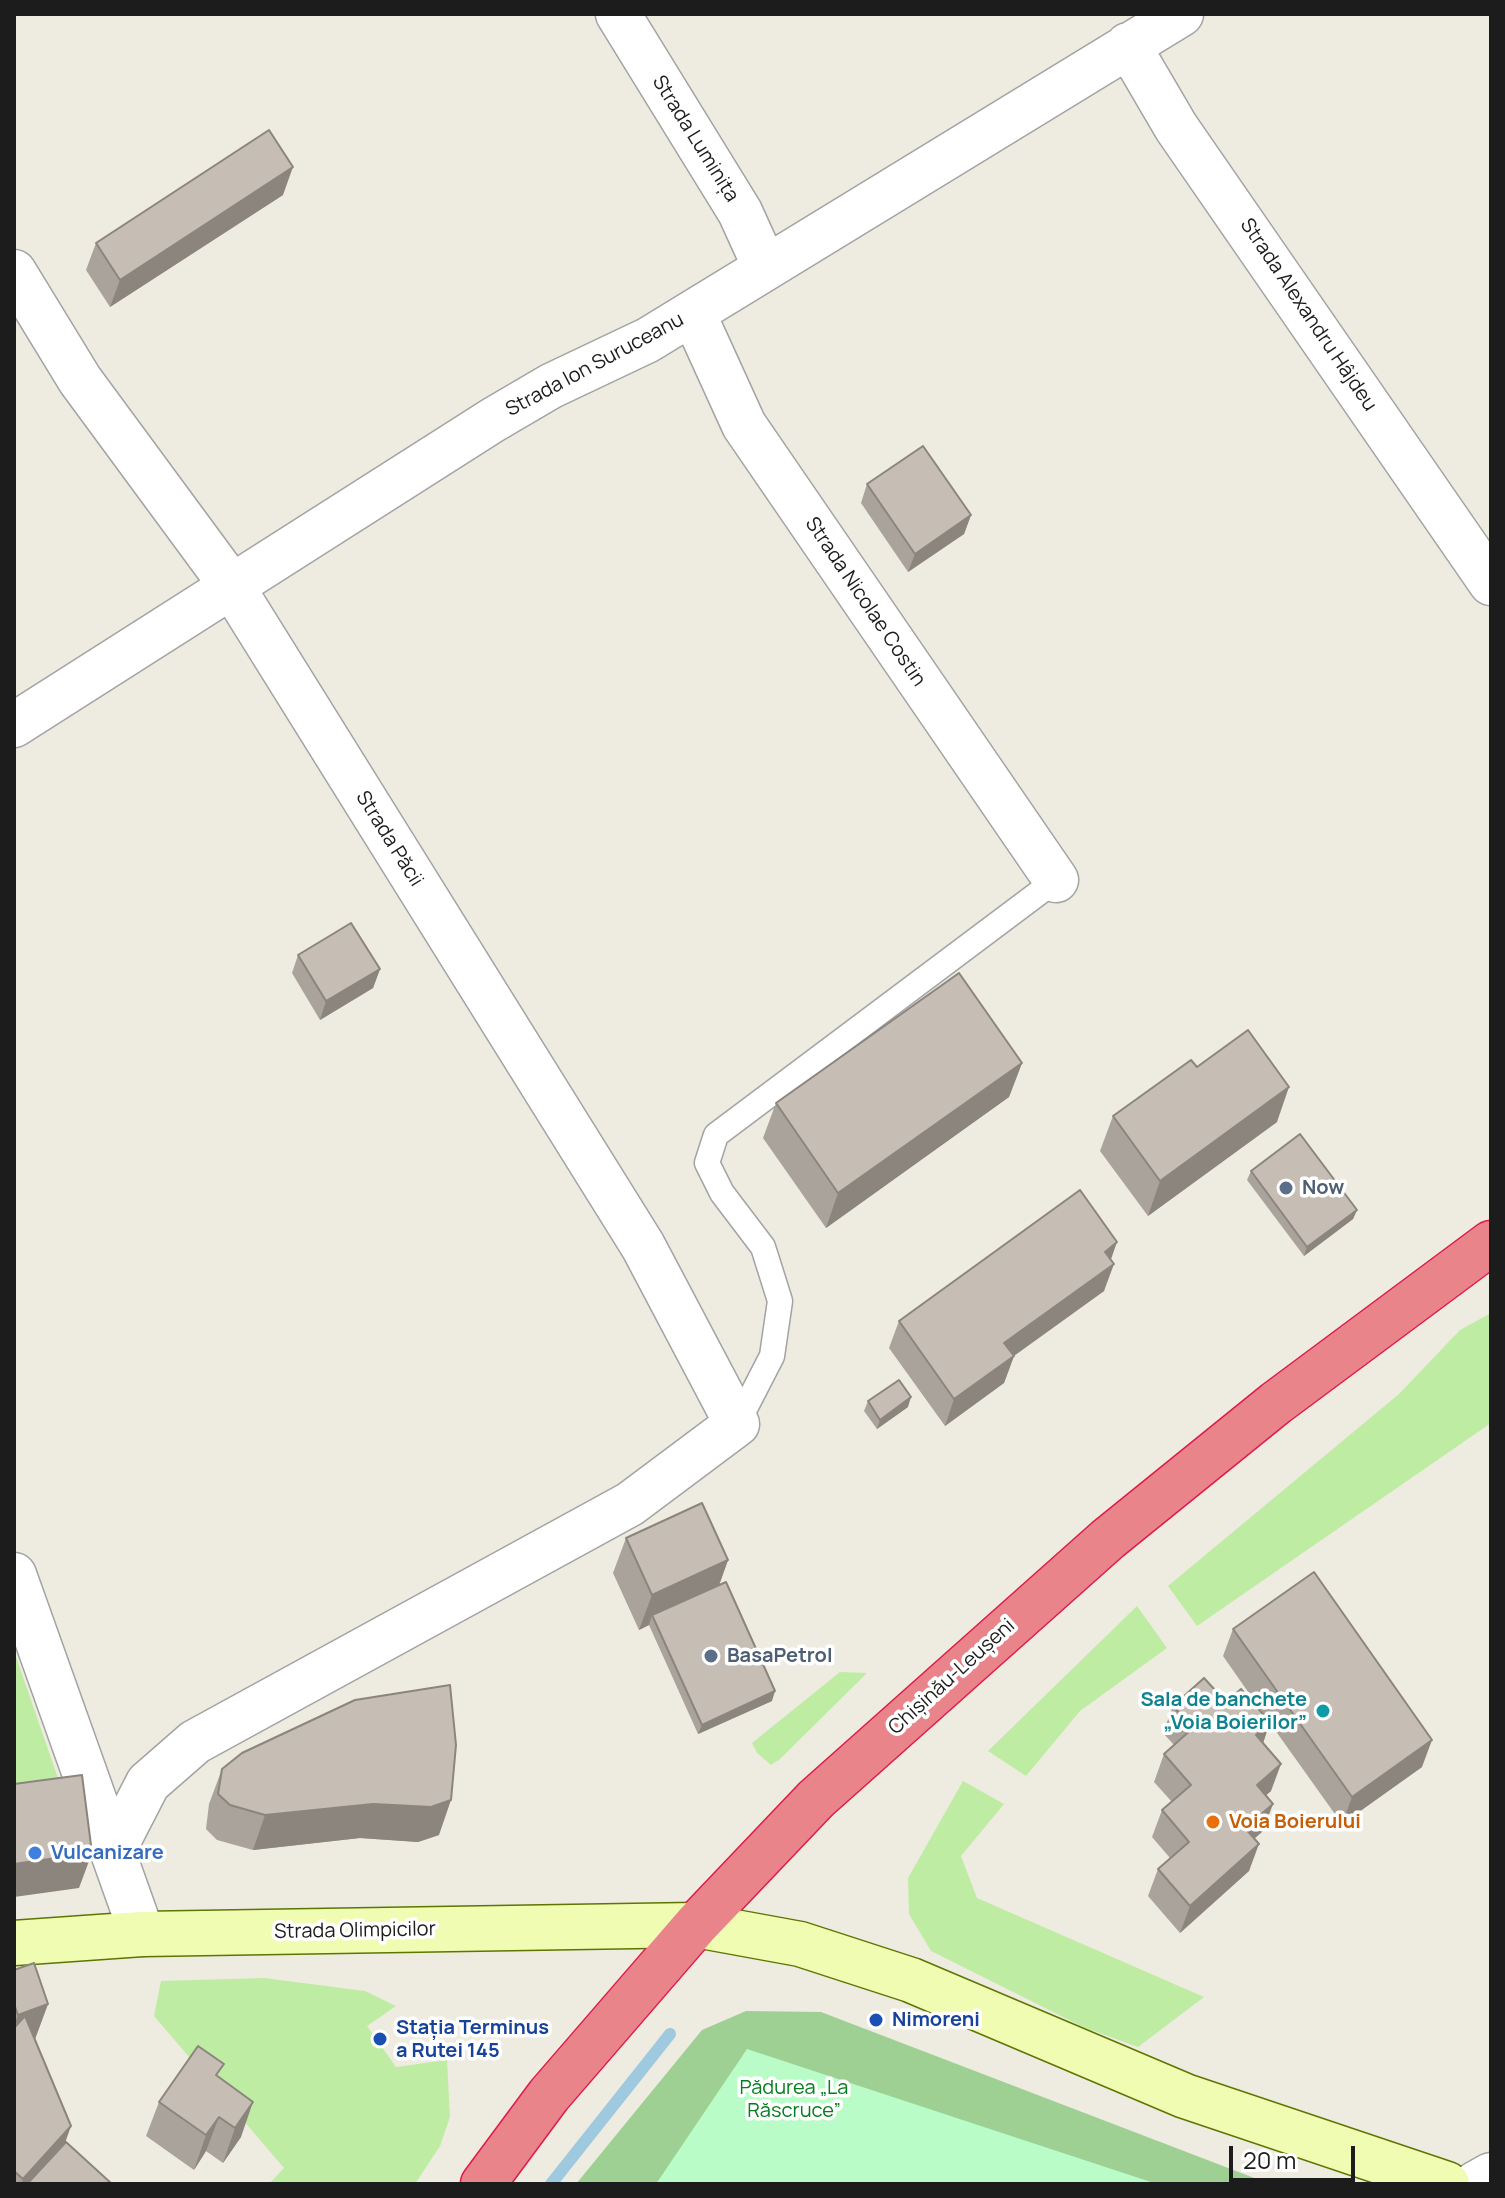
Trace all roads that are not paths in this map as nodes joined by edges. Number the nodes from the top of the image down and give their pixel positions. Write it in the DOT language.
graph roads {
  1 [pos="618,14"];
  2 [pos="1181,14"];
  3 [pos="1128,45"];
  4 [pos="765,267"];
  5 [pos="14,272"];
  6 [pos="693,313"];
  7 [pos="1491,583"];
  8 [pos="231,585"];
  9 [pos="14,725"];
  10 [pos="1056,880"];
  11 [pos="1483,1259"];
  12 [pos="737,1424"];
  13 [pos="14,1575"];
  14 [pos="114,1849"];
  15 [pos="696,1925"];
  16 [pos="142,1934"];
  17 [pos="14,1943"];
  18 [pos="1491,2175"];
  19 [pos="483,2184"];
  20 [pos="1447,2184"];
  21 [pos="1475,2184"];
  1 -- 4 [label="street, Strada Luminița"];
  2 -- 3 [label="street, Strada Ion Suruceanu"];
  3 -- 4 [label="street, Strada Ion Suruceanu"];
  3 -- 7 [label="street, Strada Alexandru Hâjdeu"];
  4 -- 6 [label="street, Strada Ion Suruceanu"];
  5 -- 8 [label="street, Strada Păcii"];
  6 -- 8 [label="street, Strada Ion Suruceanu"];
  6 -- 10 [label="street, Strada Nicolae Costin"];
  8 -- 9 [label="street, Strada Ion Suruceanu"];
  8 -- 12 [label="street, Strada Păcii"];
  10 -- 12 [label="lane"];
  11 -- 15 [label="highway, Chișinău-Leușeni"];
  12 -- 14 [label="street"];
  13 -- 14 [label="street"];
  14 -- 16 [label="street"];
  15 -- 16 [label="main road, Strada Olimpicilor"];
  15 -- 19 [label="highway, Chișinău-Leușeni"];
  15 -- 20 [label="main road, Strada Olimpicilor"];
  16 -- 17 [label="main road, Strada Olimpicilor"];
  18 -- 21 [label="street"];
}
